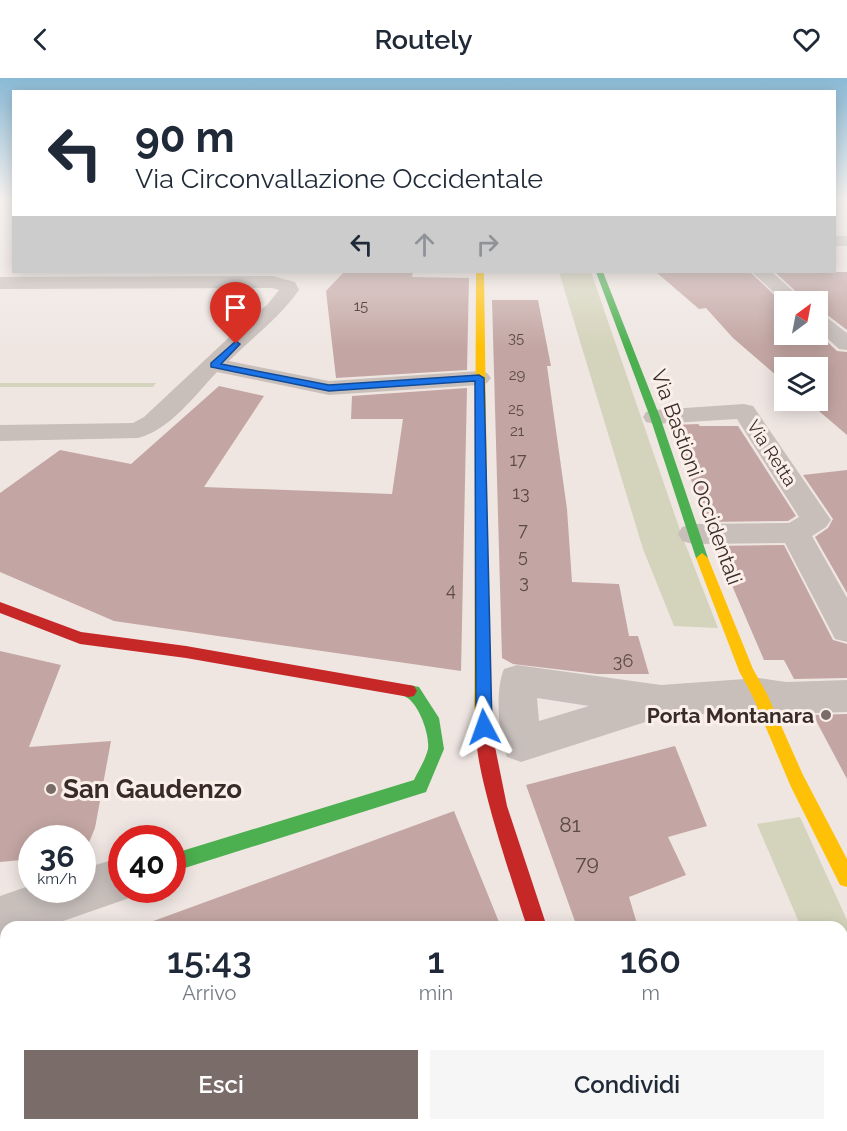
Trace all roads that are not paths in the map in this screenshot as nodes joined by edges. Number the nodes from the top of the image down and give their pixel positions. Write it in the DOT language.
graph roads {
  1 [pos="480,273"];
  2 [pos="599,273"];
  3 [pos="762,273"];
  4 [pos="0,283"];
  5 [pos="783,291"];
  6 [pos="832,326"];
  7 [pos="847,344"];
  8 [pos="214,365"];
  9 [pos="479,378"];
  10 [pos="655,417"];
  11 [pos="0,433"];
  12 [pos="795,533"];
  13 [pos="693,534"];
  14 [pos="0,607"];
  15 [pos="847,629"];
  16 [pos="759,694"];
  17 [pos="847,696"];
  18 [pos="661,701"];
  19 [pos="186,859"];
  20 [pos="847,878"];
  21 [pos="108,884"];
  22 [pos="0,919"];
  23 [pos="535,921"];
  1 -- 9 [label="street"];
  2 -- 10 [label="street, Via Bastioni Occidentali"];
  3 -- 5 [label="street"];
  4 -- 8 [label="street"];
  6 -- 7 [label="street"];
  8 -- 9 [label="street"];
  8 -- 11 [label="street"];
  9 -- 23 [label="street"];
  10 -- 12 [label="street, Via Retta"];
  10 -- 13 [label="street, Via Bastioni Occidentali"];
  12 -- 13 [label="street"];
  12 -- 15 [label="street"];
  13 -- 16 [label="street, Via Bastioni Occidentali"];
  14 -- 19 [label="street"];
  16 -- 17 [label="street"];
  16 -- 18 [label="street"];
  16 -- 20 [label="street, Via Bastioni Occidentali"];
  18 -- 18 [label="street"];
  21 -- 22 [label="street"];
}
